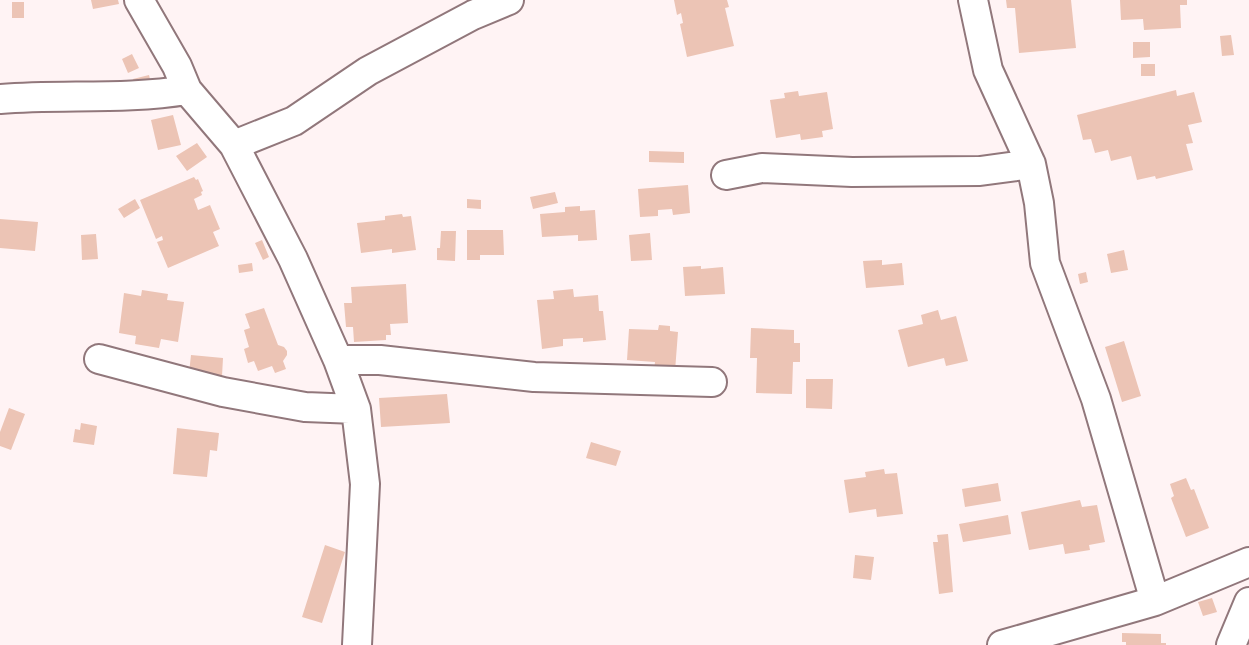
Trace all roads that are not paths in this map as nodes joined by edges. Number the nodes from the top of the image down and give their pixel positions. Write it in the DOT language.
graph roads {
  1 [pos="139,0"];
  2 [pos="509,0"];
  3 [pos="973,0"];
  4 [pos="187,90"];
  5 [pos="0,99"];
  6 [pos="234,145"];
  7 [pos="1031,164"];
  8 [pos="726,176"];
  9 [pos="99,359"];
  10 [pos="338,360"];
  11 [pos="712,382"];
  12 [pos="356,409"];
  13 [pos="1249,562"];
  14 [pos="1155,601"];
  15 [pos="1249,602"];
  16 [pos="357,645"];
  17 [pos="1002,645"];
  18 [pos="1231,645"];
  1 -- 4 [label="street"];
  2 -- 6 [label="street"];
  3 -- 7 [label="street"];
  4 -- 5 [label="street"];
  4 -- 6 [label="street"];
  6 -- 10 [label="street"];
  7 -- 8 [label="street"];
  7 -- 14 [label="street"];
  9 -- 12 [label="street"];
  10 -- 11 [label="street"];
  10 -- 12 [label="street"];
  12 -- 16 [label="street"];
  13 -- 14 [label="street"];
  14 -- 17 [label="street"];
  15 -- 18 [label="street"];
}
